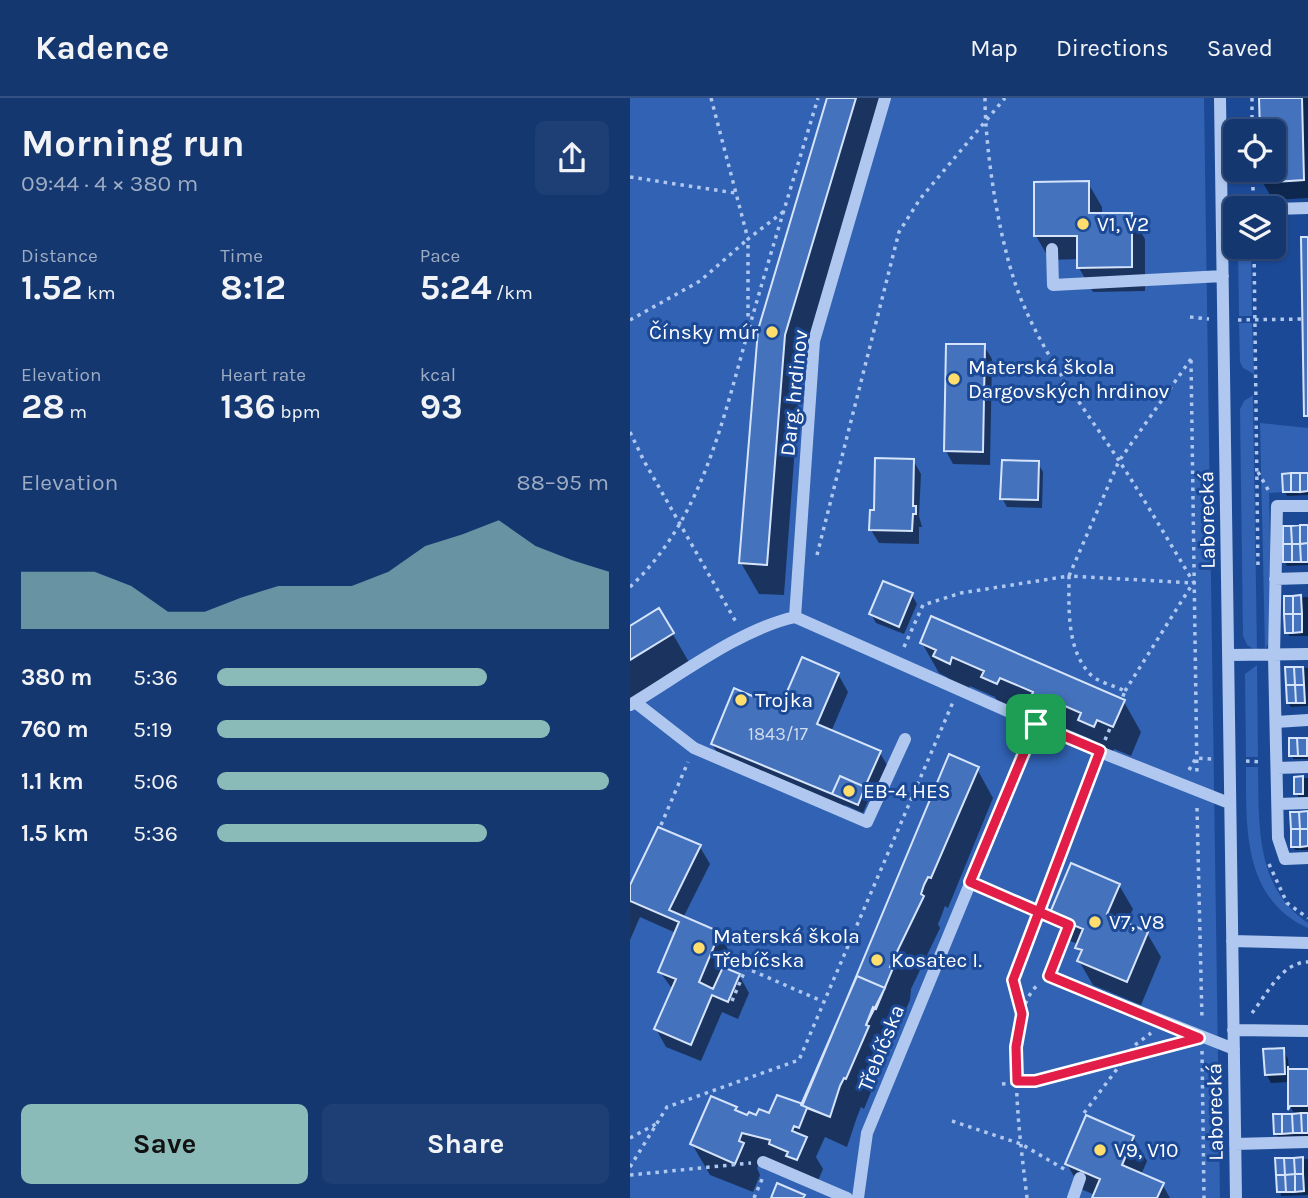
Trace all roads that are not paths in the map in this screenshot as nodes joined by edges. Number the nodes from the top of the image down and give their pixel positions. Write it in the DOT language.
graph roads {
  1 [pos="886,98"];
  2 [pos="1220,98"];
  3 [pos="1308,208"];
  4 [pos="1222,209"];
  5 [pos="1286,209"];
  6 [pos="1052,249"];
  7 [pos="1223,276"];
  8 [pos="1308,506"];
  9 [pos="1308,578"];
  10 [pos="1275,579"];
  11 [pos="795,617"];
  12 [pos="1308,654"];
  13 [pos="1228,655"];
  14 [pos="1274,656"];
  15 [pos="633,704"];
  16 [pos="1308,720"];
  17 [pos="1276,722"];
  18 [pos="1036,724"];
  19 [pos="905,739"];
  20 [pos="1308,767"];
  21 [pos="1277,768"];
  22 [pos="1229,803"];
  23 [pos="1308,803"];
  24 [pos="1279,804"];
  25 [pos="1308,858"];
  26 [pos="1069,925"];
  27 [pos="1232,941"];
  28 [pos="1308,943"];
  29 [pos="1233,1030"];
  30 [pos="1308,1031"];
  31 [pos="1234,1049"];
  32 [pos="1308,1142"];
  33 [pos="1235,1144"];
  34 [pos="766,1163"];
  35 [pos="1080,1178"];
  36 [pos="848,1198"];
  37 [pos="858,1198"];
  38 [pos="1073,1198"];
  39 [pos="1236,1198"];
  1 -- 11 [label="street, Darg. hrdinov"];
  2 -- 4 [label="street, Laborecká"];
  3 -- 5 [label="street"];
  4 -- 7 [label="street, Laborecká"];
  6 -- 7 [label="street"];
  7 -- 13 [label="street, Laborecká"];
  8 -- 10 [label="street"];
  9 -- 10 [label="street"];
  10 -- 14 [label="street"];
  11 -- 15 [label="street"];
  11 -- 18 [label="street"];
  12 -- 14 [label="street"];
  13 -- 14 [label="street"];
  13 -- 22 [label="street, Laborecká"];
  14 -- 17 [label="street"];
  15 -- 19 [label="street"];
  16 -- 17 [label="street"];
  17 -- 21 [label="street"];
  18 -- 22 [label="street"];
  18 -- 37 [label="street, Třebíčska"];
  20 -- 21 [label="street"];
  21 -- 24 [label="street"];
  22 -- 27 [label="street, Laborecká"];
  23 -- 24 [label="street"];
  24 -- 25 [label="street"];
  26 -- 31 [label="street"];
  27 -- 28 [label="street"];
  27 -- 29 [label="street, Laborecká"];
  29 -- 30 [label="street"];
  29 -- 31 [label="street, Laborecká"];
  31 -- 33 [label="street, Laborecká"];
  32 -- 33 [label="street"];
  33 -- 39 [label="street, Laborecká"];
  34 -- 36 [label="street"];
  35 -- 38 [label="street"];
}
